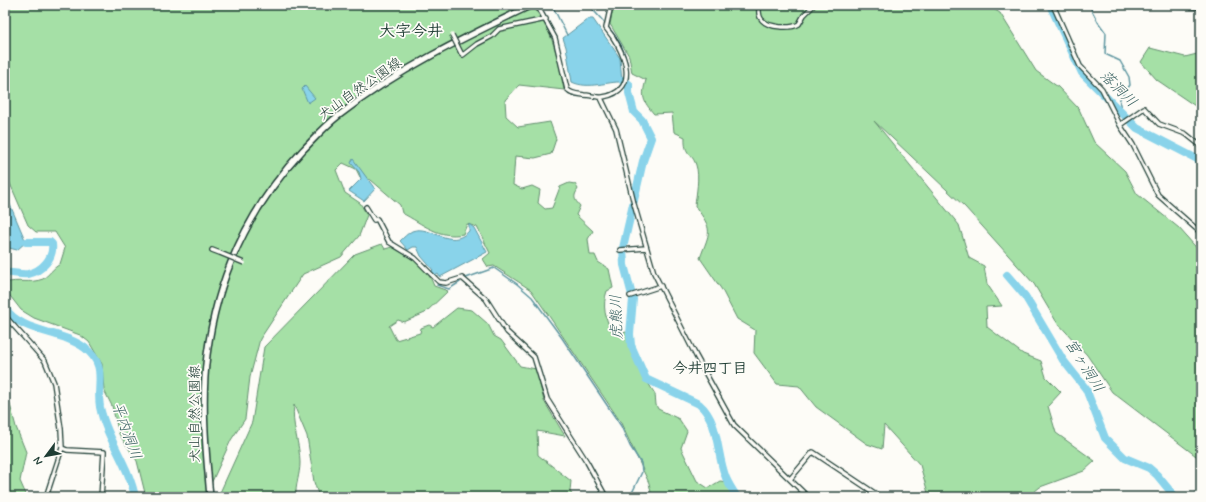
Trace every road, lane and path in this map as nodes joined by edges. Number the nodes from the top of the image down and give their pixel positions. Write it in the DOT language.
graph roads {
  1 [pos="532,5"];
  2 [pos="537,5"];
  3 [pos="612,5"];
  4 [pos="759,5"];
  5 [pos="814,5"];
  6 [pos="1053,5"];
  7 [pos="1176,5"];
  8 [pos="1201,6"];
  9 [pos="546,19"];
  10 [pos="452,35"];
  11 [pos="601,98"];
  12 [pos="1120,126"];
  13 [pos="1201,146"];
  14 [pos="366,207"];
  15 [pos="1201,233"];
  16 [pos="646,248"];
  17 [pos="212,250"];
  18 [pos="620,250"];
  19 [pos="244,263"];
  20 [pos="661,286"];
  21 [pos="630,296"];
  22 [pos="5,316"];
  23 [pos="62,448"];
  24 [pos="791,478"];
  25 [pos="46,497"];
  26 [pos="101,497"];
  27 [pos="210,497"];
  28 [pos="606,497"];
  29 [pos="808,497"];
  30 [pos="878,497"];
  1 -- 27 [label="main road, 犬山自然公園線"];
  2 -- 9 [label="street"];
  3 -- 11 [label="street"];
  4 -- 5 [label="street"];
  6 -- 12 [label="street"];
  7 -- 8 [label="main road"];
  9 -- 10 [label="street, bridge"];
  9 -- 11 [label="street"];
  11 -- 16 [label="street"];
  12 -- 13 [label="street"];
  12 -- 15 [label="street"];
  14 -- 28 [label="street"];
  16 -- 18 [label="street"];
  16 -- 20 [label="street"];
  17 -- 19 [label="street, bridge"];
  20 -- 21 [label="street"];
  20 -- 24 [label="street"];
  22 -- 23 [label="street"];
  23 -- 25 [label="street"];
  23 -- 26 [label="street"];
  24 -- 29 [label="street"];
  24 -- 30 [label="street"];
}
